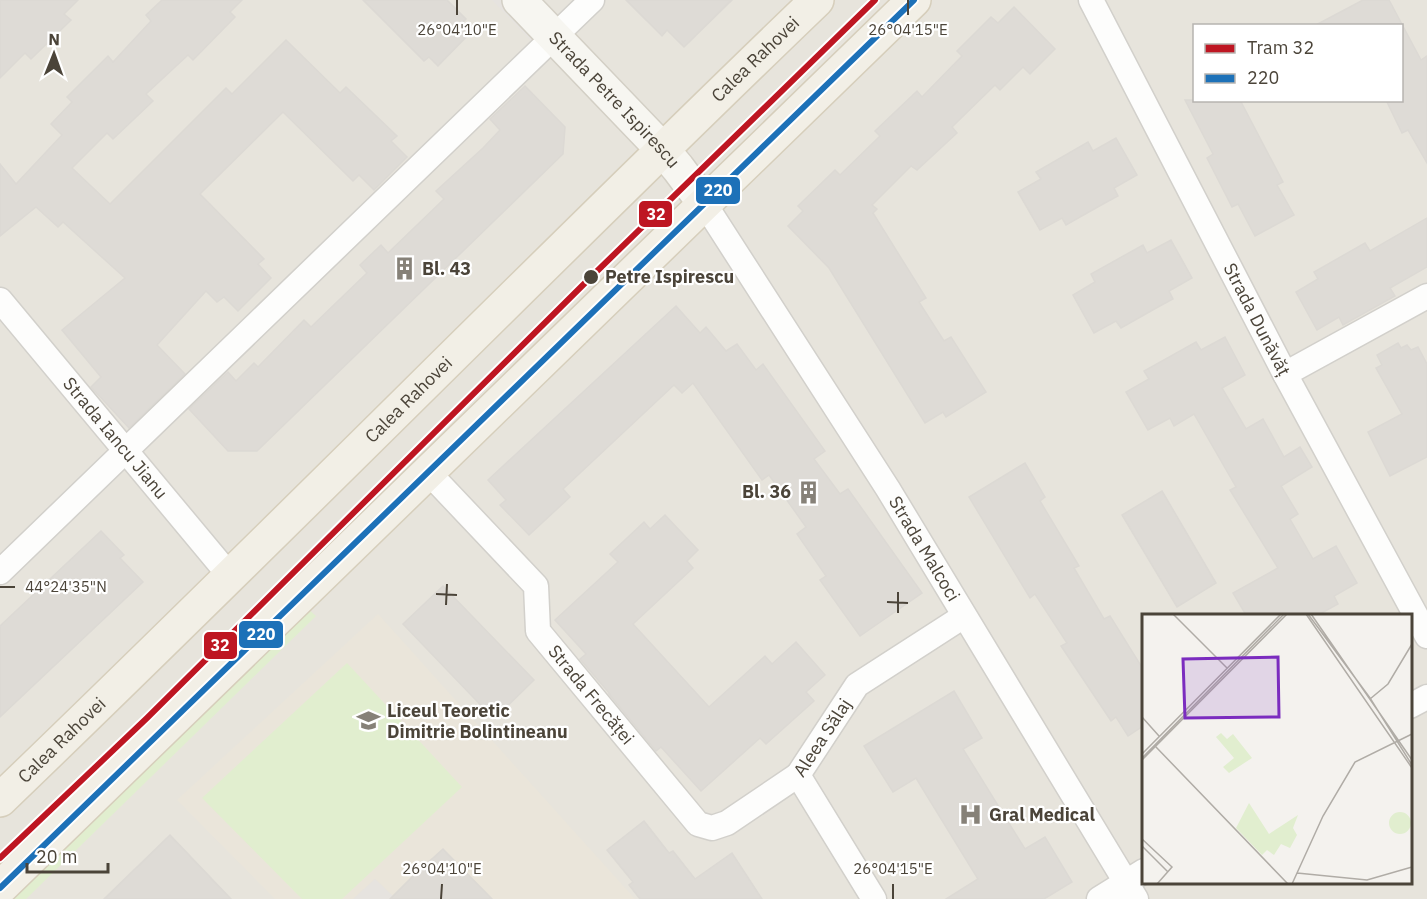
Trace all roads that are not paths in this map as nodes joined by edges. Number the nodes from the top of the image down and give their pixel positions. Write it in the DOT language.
graph roads {
  1 [pos="519,0"];
  2 [pos="592,0"];
  3 [pos="817,0"];
  4 [pos="914,0"];
  5 [pos="1091,0"];
  6 [pos="554,37"];
  7 [pos="662,149"];
  8 [pos="704,203"];
  9 [pos="1427,296"];
  10 [pos="0,300"];
  11 [pos="1285,374"];
  12 [pos="125,452"];
  13 [pos="428,472"];
  14 [pos="0,572"];
  15 [pos="230,576"];
  16 [pos="964,616"];
  17 [pos="1427,636"];
  18 [pos="1427,697"];
  19 [pos="1412,705"];
  20 [pos="798,775"];
  21 [pos="4,787"];
  22 [pos="1135,884"];
  23 [pos="0,888"];
  24 [pos="874,899"];
  25 [pos="1099,899"];
  1 -- 6 [label="street, Strada Petre Ispirescu"];
  2 -- 6 [label="street"];
  3 -- 7 [label="main road, Calea Rahovei"];
  4 -- 8 [label="main road"];
  5 -- 11 [label="street, Strada Dunăvăț"];
  6 -- 7 [label="street, Strada Petre Ispirescu"];
  6 -- 12 [label="street"];
  7 -- 8 [label="street, Strada Petre Ispirescu"];
  7 -- 15 [label="main road, Calea Rahovei"];
  8 -- 13 [label="main road"];
  8 -- 16 [label="street, Strada Malcoci"];
  9 -- 11 [label="street"];
  10 -- 12 [label="street, Strada Iancu Jianu"];
  11 -- 17 [label="street, Strada Dunăvăț"];
  12 -- 14 [label="street"];
  12 -- 15 [label="street, Strada Iancu Jianu"];
  13 -- 20 [label="street, Strada Frecăței"];
  13 -- 23 [label="main road"];
  15 -- 21 [label="main road, Calea Rahovei"];
  16 -- 20 [label="street, Aleea Sălaj"];
  16 -- 22 [label="street, Strada Malcoci"];
  18 -- 19 [label="street"];
  20 -- 24 [label="street, Aleea Sălaj"];
  22 -- 25 [label="street"];
}
